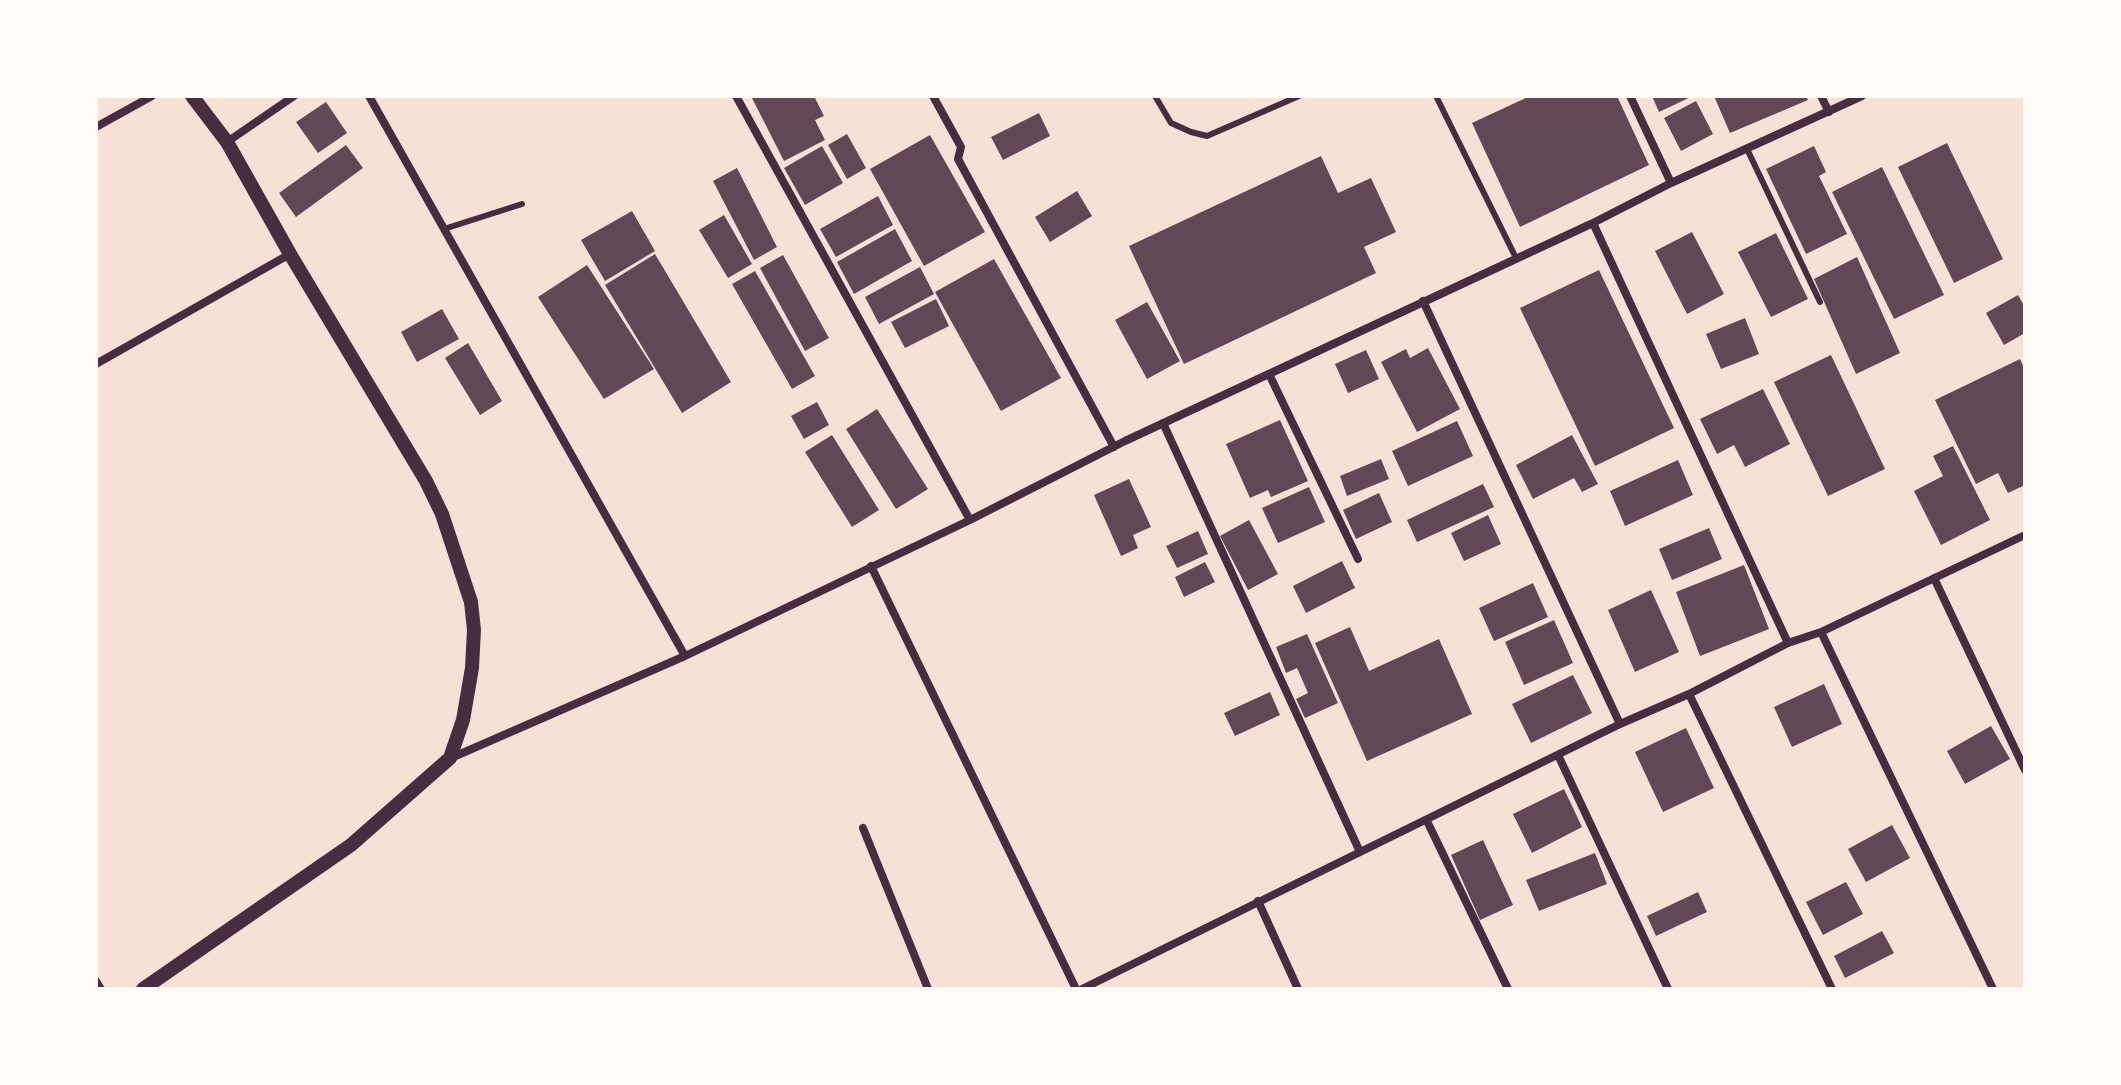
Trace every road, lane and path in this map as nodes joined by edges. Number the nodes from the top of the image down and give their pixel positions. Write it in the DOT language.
graph roads {
  1 [pos="152,96"];
  2 [pos="192,96"];
  3 [pos="294,96"];
  4 [pos="369,96"];
  5 [pos="736,96"];
  6 [pos="933,96"];
  7 [pos="1155,96"];
  8 [pos="1299,96"];
  9 [pos="1436,96"];
  10 [pos="1630,96"];
  11 [pos="1821,96"];
  12 [pos="1862,96"];
  13 [pos="1829,112"];
  14 [pos="96,127"];
  15 [pos="227,142"];
  16 [pos="1747,149"];
  17 [pos="1671,183"];
  18 [pos="522,204"];
  19 [pos="1593,223"];
  20 [pos="444,229"];
  21 [pos="290,254"];
  22 [pos="1516,258"];
  23 [pos="1423,301"];
  24 [pos="1820,302"];
  25 [pos="96,364"];
  26 [pos="1269,374"];
  27 [pos="1163,423"];
  28 [pos="1114,447"];
  29 [pos="970,520"];
  30 [pos="2025,535"];
  31 [pos="1358,559"];
  32 [pos="871,566"];
  33 [pos="1934,578"];
  34 [pos="1821,632"];
  35 [pos="1788,643"];
  36 [pos="685,656"];
  37 [pos="1689,694"];
  38 [pos="1620,724"];
  39 [pos="1558,755"];
  40 [pos="450,758"];
  41 [pos="2025,770"];
  42 [pos="1427,821"];
  43 [pos="863,828"];
  44 [pos="1360,852"];
  45 [pos="1258,901"];
  46 [pos="96,981"];
  47 [pos="101,989"];
  48 [pos="143,989"];
  49 [pos="928,989"];
  50 [pos="1079,989"];
  51 [pos="1298,989"];
  52 [pos="1508,989"];
  53 [pos="1668,989"];
  54 [pos="1832,989"];
  55 [pos="1993,989"];
  1 -- 14 [label="street"];
  2 -- 15 [label="street"];
  3 -- 15 [label="street"];
  4 -- 20 [label="street"];
  5 -- 29 [label="street"];
  6 -- 28 [label="street"];
  7 -- 8 [label="lane"];
  9 -- 22 [label="lane"];
  10 -- 17 [label="street"];
  11 -- 13 [label="street"];
  12 -- 13 [label="street"];
  13 -- 16 [label="street"];
  15 -- 21 [label="street"];
  16 -- 17 [label="street"];
  16 -- 24 [label="lane"];
  17 -- 19 [label="street"];
  18 -- 20 [label="lane"];
  19 -- 22 [label="street"];
  19 -- 35 [label="street"];
  20 -- 36 [label="street"];
  21 -- 25 [label="street"];
  21 -- 40 [label="street"];
  22 -- 23 [label="street"];
  23 -- 26 [label="street"];
  23 -- 38 [label="street"];
  26 -- 27 [label="street"];
  26 -- 31 [label="street"];
  27 -- 28 [label="street"];
  27 -- 44 [label="street"];
  28 -- 29 [label="street"];
  29 -- 32 [label="street"];
  30 -- 33 [label="street"];
  32 -- 36 [label="street"];
  32 -- 50 [label="street"];
  33 -- 34 [label="street"];
  33 -- 41 [label="street"];
  34 -- 35 [label="street"];
  34 -- 55 [label="street"];
  35 -- 37 [label="street"];
  36 -- 40 [label="street"];
  37 -- 38 [label="street"];
  37 -- 54 [label="street"];
  38 -- 39 [label="street"];
  39 -- 42 [label="street"];
  39 -- 53 [label="street"];
  40 -- 48 [label="street"];
  42 -- 44 [label="street"];
  42 -- 52 [label="street"];
  43 -- 49 [label="street"];
  44 -- 45 [label="street"];
  45 -- 50 [label="street"];
  45 -- 51 [label="street"];
  46 -- 47 [label="street"];
}
